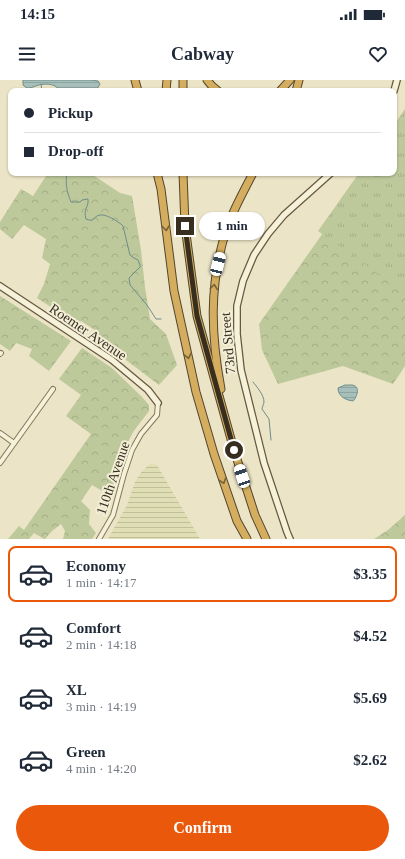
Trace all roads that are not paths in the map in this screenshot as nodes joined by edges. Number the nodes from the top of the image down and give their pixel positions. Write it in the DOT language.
graph roads {
  1 [pos="207,80"];
  2 [pos="290,80"];
  3 [pos="214,88"];
  4 [pos="283,88"];
  5 [pos="158,176"];
  6 [pos="162,176"];
  7 [pos="183,176"];
  8 [pos="252,176"];
  9 [pos="328,176"];
  10 [pos="161,189"];
  11 [pos="0,286"];
  12 [pos="52,389"];
  13 [pos="158,403"];
  14 [pos="0,433"];
  15 [pos="14,443"];
  16 [pos="234,450"];
  17 [pos="0,463"];
  18 [pos="99,539"];
  19 [pos="247,539"];
  20 [pos="266,539"];
  21 [pos="290,539"];
  1 -- 3 [label="highway"];
  2 -- 4 [label="highway"];
  5 -- 10 [label="highway"];
  6 -- 10 [label="highway"];
  7 -- 16 [label="highway"];
  16 -- 8 [label="highway, one-way"];
  9 -- 21 [label="main road, 73rd Street"];
  10 -- 19 [label="highway, one-way"];
  11 -- 13 [label="main road, Roemer Avenue"];
  12 -- 15 [label="street"];
  13 -- 18 [label="street, 110th Avenue"];
  14 -- 15 [label="street"];
  15 -- 17 [label="street"];
  16 -- 20 [label="highway"];
}
